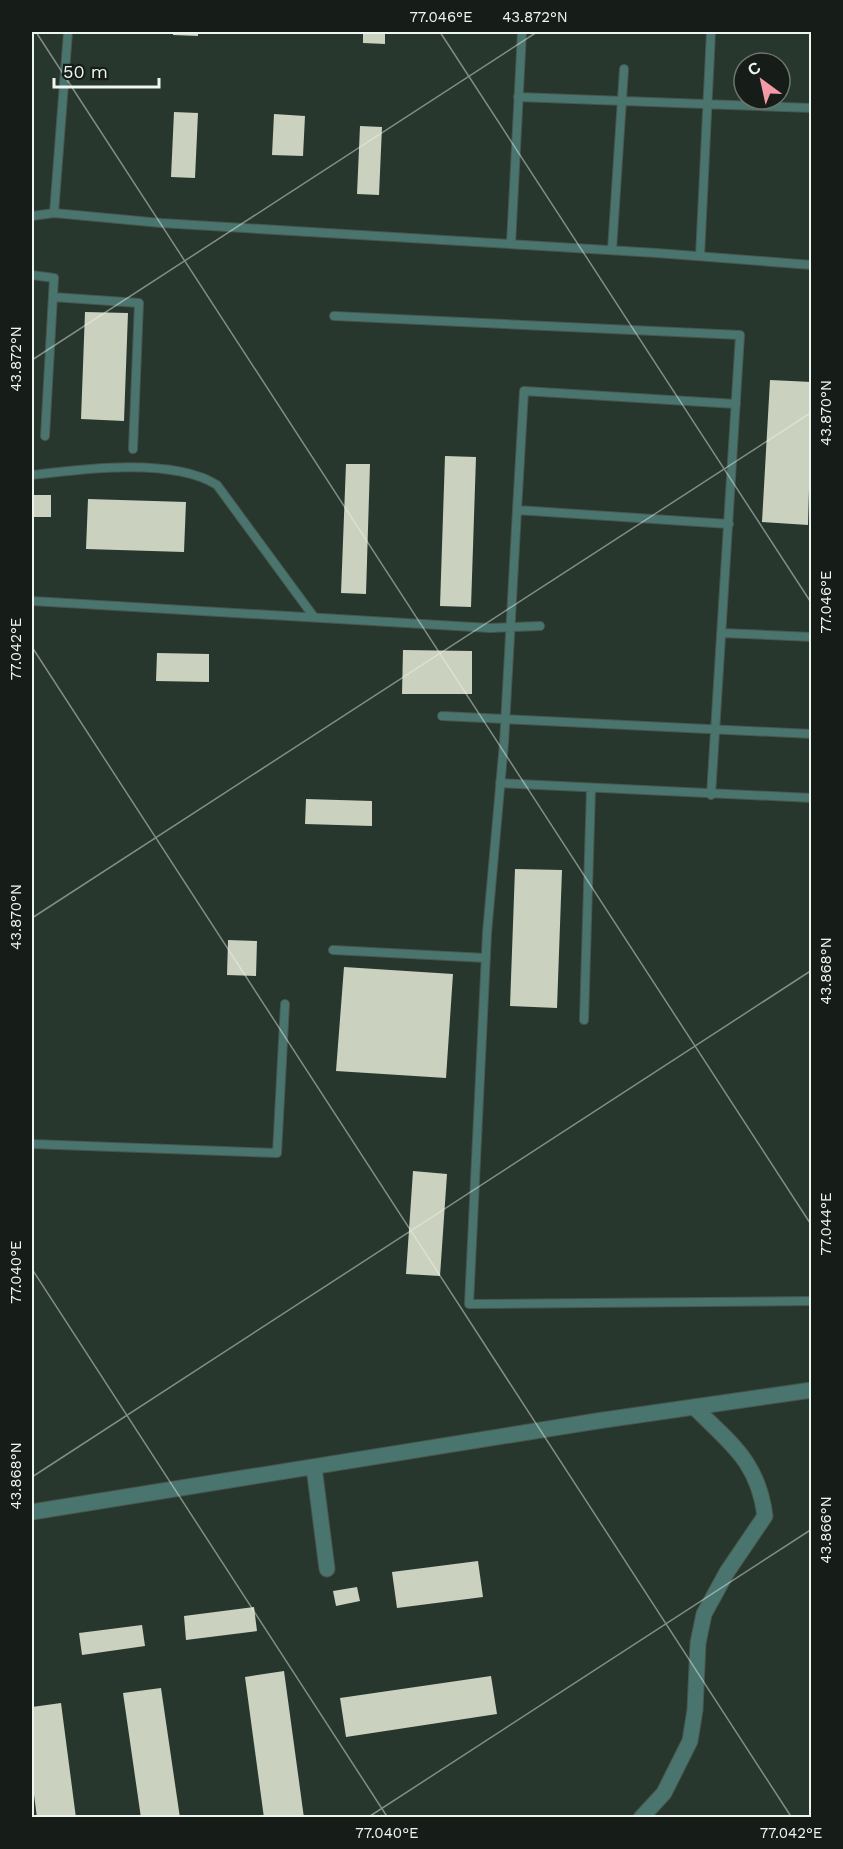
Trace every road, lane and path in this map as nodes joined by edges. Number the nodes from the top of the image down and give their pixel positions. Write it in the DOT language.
graph roads {
  1 [pos="68,32"];
  2 [pos="522,32"];
  3 [pos="711,32"];
  4 [pos="624,69"];
  5 [pos="518,97"];
  6 [pos="623,101"];
  7 [pos="708,104"];
  8 [pos="812,108"];
  9 [pos="54,213"];
  10 [pos="32,216"];
  11 [pos="511,244"];
  12 [pos="612,250"];
  13 [pos="700,256"];
  14 [pos="812,265"];
  15 [pos="32,275"];
  16 [pos="53,297"];
  17 [pos="334,316"];
  18 [pos="736,404"];
  19 [pos="45,436"];
  20 [pos="133,449"];
  21 [pos="32,475"];
  22 [pos="516,510"];
  23 [pos="729,524"];
  24 [pos="32,601"];
  25 [pos="314,617"];
  26 [pos="510,625"];
  27 [pos="540,626"];
  28 [pos="722,633"];
  29 [pos="812,637"];
  30 [pos="441,716"];
  31 [pos="505,718"];
  32 [pos="716,729"];
  33 [pos="812,734"];
  34 [pos="500,783"];
  35 [pos="591,789"];
  36 [pos="711,795"];
  37 [pos="812,798"];
  38 [pos="333,950"];
  39 [pos="486,958"];
  40 [pos="285,1004"];
  41 [pos="584,1020"];
  42 [pos="32,1144"];
  43 [pos="812,1301"];
  44 [pos="812,1390"];
  45 [pos="694,1407"];
  46 [pos="314,1467"];
  47 [pos="32,1512"];
  48 [pos="327,1569"];
  49 [pos="641,1818"];
  1 -- 9 [label="lane"];
  2 -- 5 [label="lane"];
  3 -- 7 [label="lane"];
  4 -- 6 [label="lane"];
  5 -- 6 [label="lane"];
  5 -- 11 [label="lane"];
  6 -- 7 [label="lane"];
  6 -- 12 [label="lane"];
  7 -- 8 [label="lane"];
  7 -- 13 [label="lane"];
  9 -- 10 [label="lane"];
  9 -- 11 [label="lane"];
  11 -- 12 [label="lane"];
  12 -- 13 [label="lane"];
  13 -- 14 [label="lane"];
  15 -- 16 [label="lane"];
  16 -- 19 [label="lane"];
  16 -- 20 [label="lane"];
  17 -- 18 [label="lane"];
  18 -- 22 [label="lane"];
  18 -- 23 [label="lane"];
  21 -- 25 [label="lane"];
  22 -- 23 [label="lane"];
  22 -- 26 [label="lane"];
  23 -- 28 [label="lane"];
  24 -- 25 [label="lane"];
  25 -- 26 [label="lane"];
  26 -- 27 [label="lane"];
  26 -- 31 [label="lane"];
  28 -- 29 [label="lane"];
  28 -- 32 [label="lane"];
  30 -- 31 [label="lane"];
  31 -- 32 [label="lane"];
  31 -- 34 [label="lane"];
  32 -- 33 [label="lane"];
  32 -- 36 [label="lane"];
  34 -- 35 [label="lane"];
  34 -- 39 [label="lane"];
  35 -- 36 [label="lane"];
  35 -- 41 [label="lane"];
  36 -- 37 [label="lane"];
  38 -- 39 [label="lane"];
  39 -- 43 [label="lane"];
  40 -- 42 [label="lane"];
  44 -- 45 [label="street"];
  45 -- 46 [label="street"];
  45 -- 49 [label="street"];
  46 -- 47 [label="street"];
  46 -- 48 [label="street"];
}
